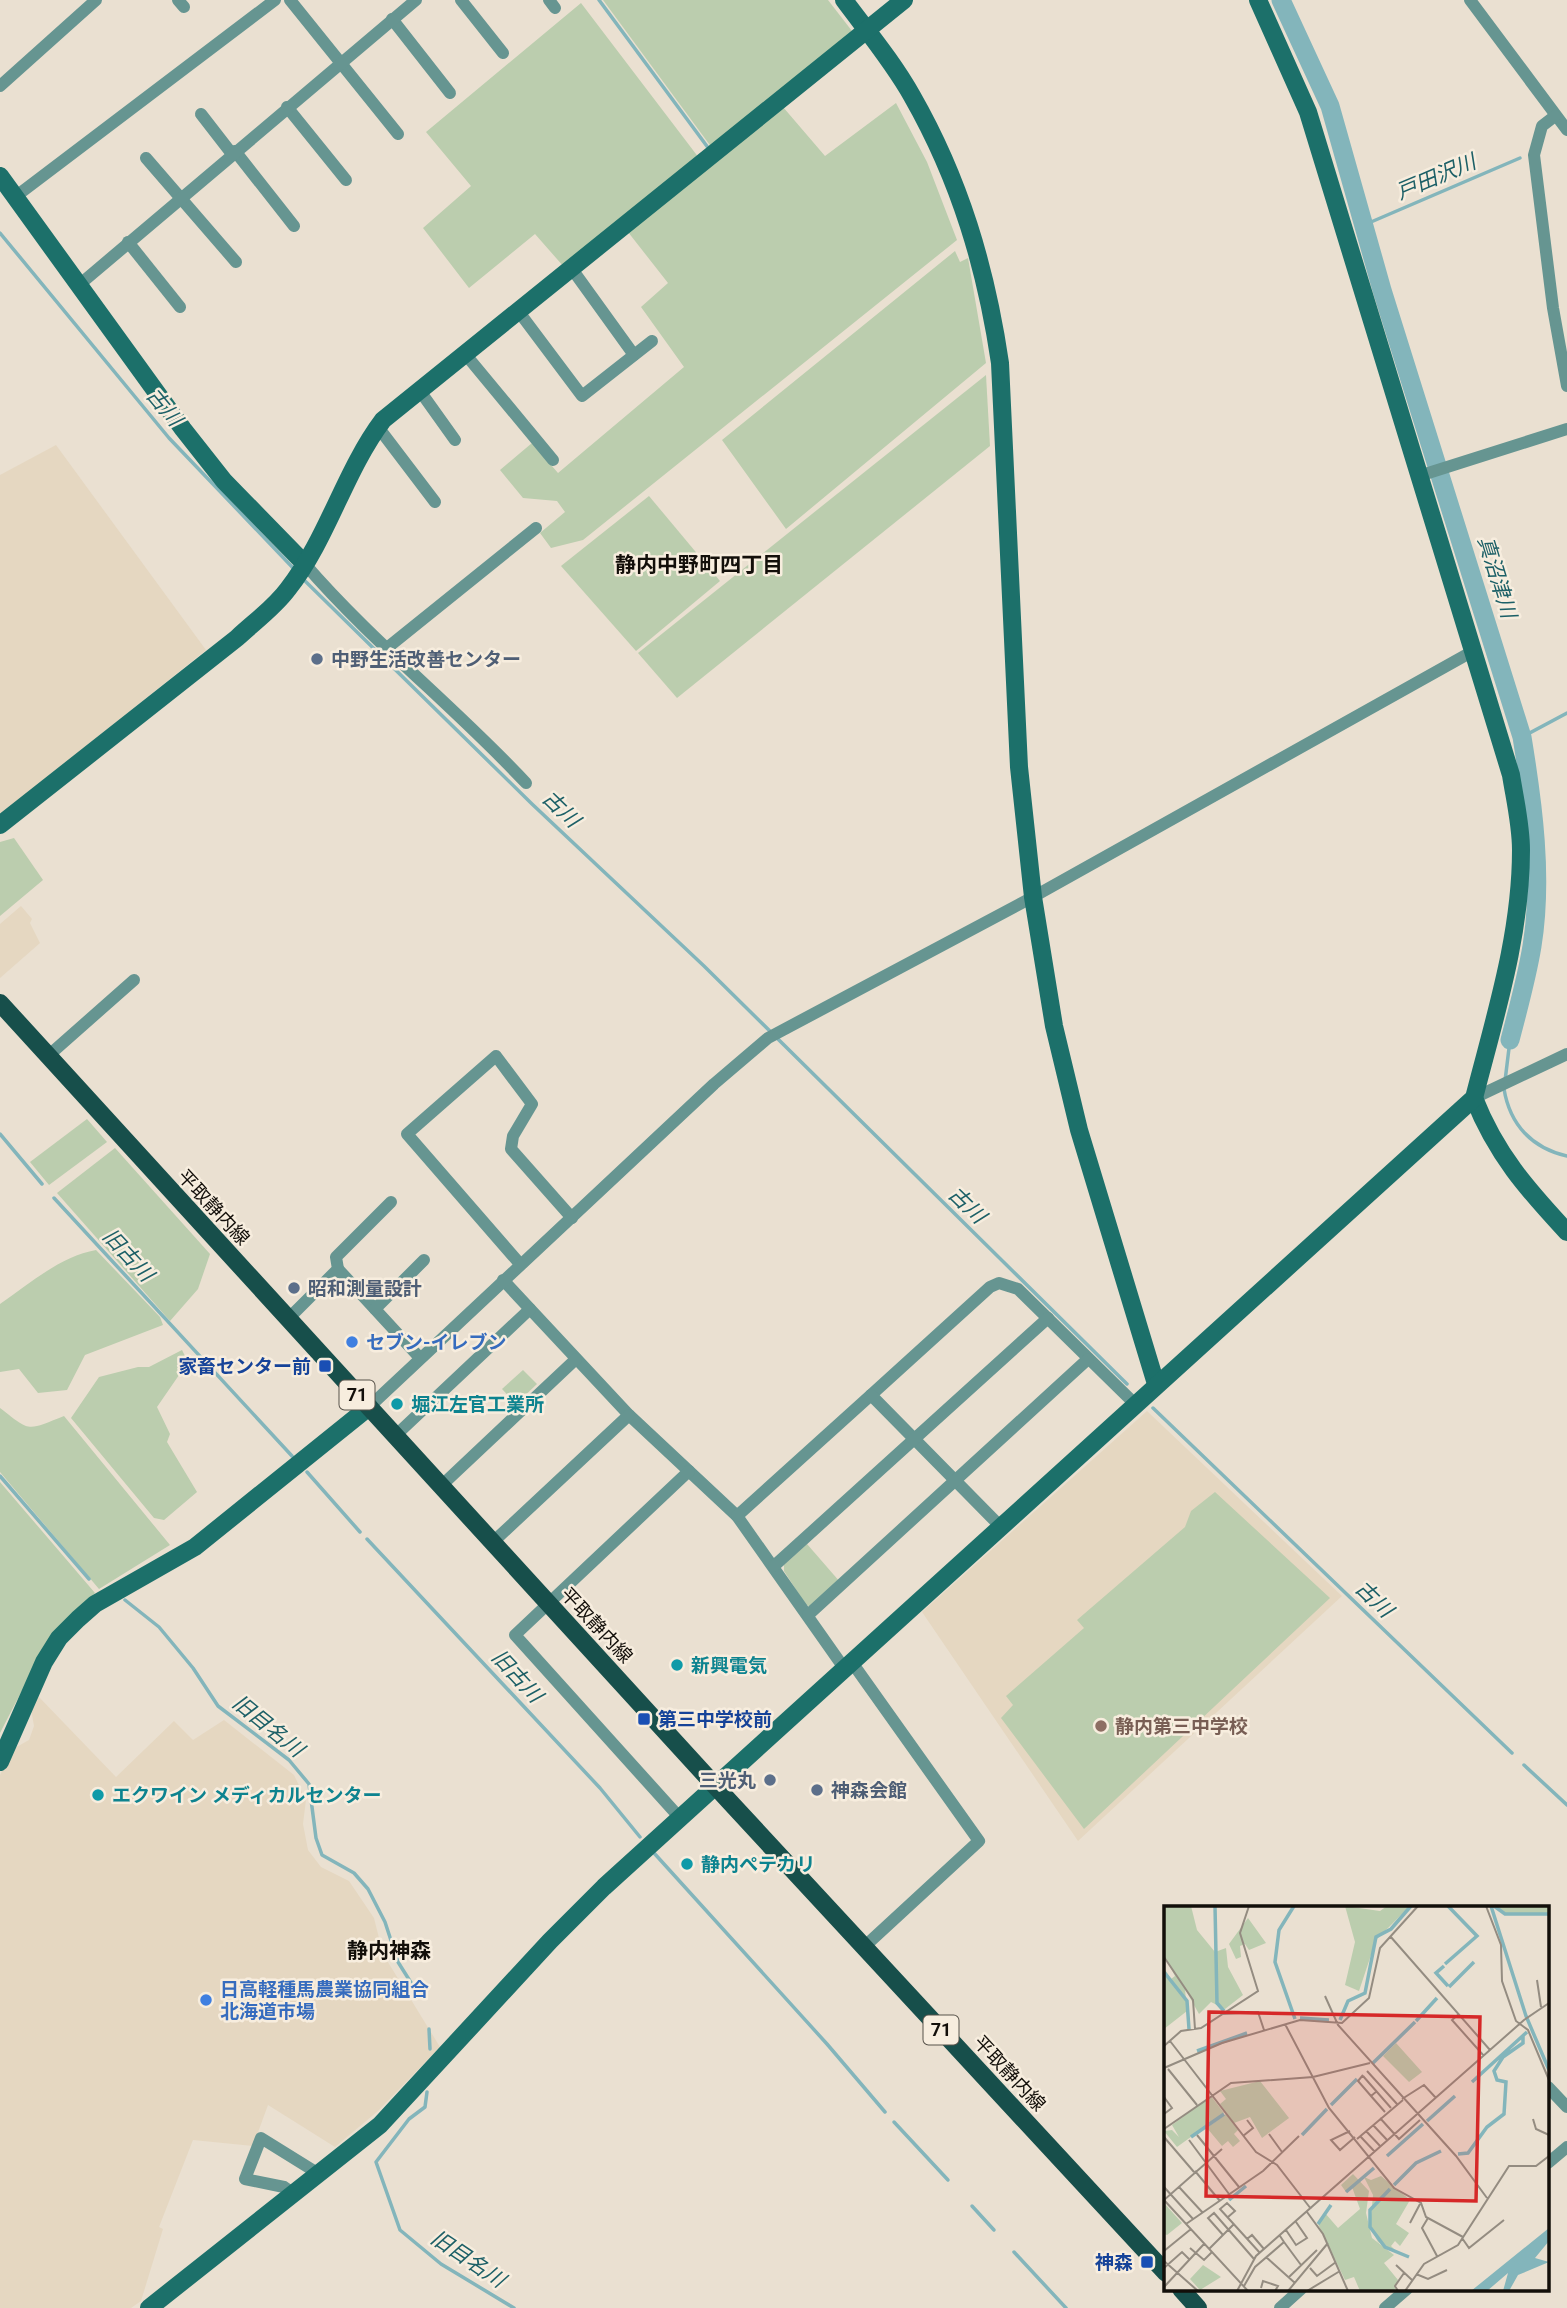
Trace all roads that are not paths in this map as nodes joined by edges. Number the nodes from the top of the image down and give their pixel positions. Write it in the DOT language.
graph roads {
  1 [pos="96,0"];
  2 [pos="275,0"];
  3 [pos="290,0"];
  4 [pos="416,0"];
  5 [pos="461,0"];
  6 [pos="844,0"];
  7 [pos="904,0"];
  8 [pos="1258,0"];
  9 [pos="1470,0"];
  10 [pos="392,19"];
  11 [pos="867,30"];
  12 [pos="503,53"];
  13 [pos="341,61"];
  14 [pos="0,86"];
  15 [pos="450,93"];
  16 [pos="287,107"];
  17 [pos="201,114"];
  18 [pos="1555,116"];
  19 [pos="1567,130"];
  20 [pos="398,134"];
  21 [pos="234,152"];
  22 [pos="146,158"];
  23 [pos="0,176"];
  24 [pos="346,180"];
  25 [pos="15,197"];
  26 [pos="180,197"];
  27 [pos="294,226"];
  28 [pos="128,242"];
  29 [pos="236,262"];
  30 [pos="572,269"];
  31 [pos="79,285"];
  32 [pos="180,307"];
  33 [pos="519,312"];
  34 [pos="652,341"];
  35 [pos="466,355"];
  36 [pos="634,355"];
  37 [pos="1567,386"];
  38 [pos="420,391"];
  39 [pos="377,427"];
  40 [pos="1567,429"];
  41 [pos="455,440"];
  42 [pos="553,460"];
  43 [pos="1426,473"];
  44 [pos="435,502"];
  45 [pos="536,528"];
  46 [pos="299,571"];
  47 [pos="387,648"];
  48 [pos="1475,650"];
  49 [pos="526,783"];
  50 [pos="0,825"];
  51 [pos="1033,897"];
  52 [pos="134,980"];
  53 [pos="0,1003"];
  54 [pos="1567,1054"];
  55 [pos="48,1056"];
  56 [pos="1474,1098"];
  57 [pos="391,1202"];
  58 [pos="572,1218"];
  59 [pos="1567,1232"];
  60 [pos="424,1260"];
  61 [pos="520,1264"];
  62 [pos="338,1269"];
  63 [pos="503,1280"];
  64 [pos="375,1309"];
  65 [pos="530,1309"];
  66 [pos="1048,1318"];
  67 [pos="288,1319"];
  68 [pos="420,1358"];
  69 [pos="576,1359"];
  70 [pos="1088,1359"];
  71 [pos="1156,1384"];
  72 [pos="871,1395"];
  73 [pos="1134,1404"];
  74 [pos="369,1408"];
  75 [pos="629,1415"];
  76 [pos="395,1436"];
  77 [pos="913,1438"];
  78 [pos="689,1471"];
  79 [pos="955,1481"];
  80 [pos="441,1486"];
  81 [pos="737,1516"];
  82 [pos="1000,1526"];
  83 [pos="492,1542"];
  84 [pos="774,1566"];
  85 [pos="548,1603"];
  86 [pos="808,1615"];
  87 [pos="847,1665"];
  88 [pos="0,1762"];
  89 [pos="715,1786"];
  90 [pos="680,1818"];
  91 [pos="864,1947"];
  92 [pos="1550,2089"];
  93 [pos="1567,2107"];
  94 [pos="1567,2147"];
  95 [pos="1550,2161"];
  96 [pos="319,2174"];
  97 [pos="294,2194"];
  98 [pos="1164,2271"];
  99 [pos="1182,2290"];
  100 [pos="1300,2290"];
  101 [pos="1406,2290"];
  102 [pos="149,2308"];
  103 [pos="1198,2308"];
  104 [pos="1280,2308"];
  105 [pos="1385,2308"];
  1 -- 14 [label="street"];
  2 -- 25 [label="street"];
  3 -- 13 [label="street"];
  4 -- 10 [label="street"];
  5 -- 12 [label="street"];
  6 -- 11 [label="street"];
  7 -- 11 [label="street"];
  8 -- 43 [label="street"];
  9 -- 18 [label="street"];
  10 -- 13 [label="street"];
  10 -- 15 [label="street"];
  11 -- 30 [label="street"];
  11 -- 51 [label="street"];
  13 -- 16 [label="street"];
  13 -- 20 [label="street"];
  16 -- 21 [label="street"];
  16 -- 24 [label="street"];
  17 -- 21 [label="street"];
  18 -- 19 [label="street"];
  18 -- 37 [label="street"];
  21 -- 26 [label="street"];
  21 -- 27 [label="street"];
  22 -- 26 [label="street"];
  23 -- 25 [label="street"];
  25 -- 31 [label="street"];
  26 -- 28 [label="street"];
  26 -- 29 [label="street"];
  28 -- 31 [label="street"];
  28 -- 32 [label="street"];
  30 -- 33 [label="street"];
  30 -- 36 [label="street"];
  31 -- 46 [label="street"];
  33 -- 35 [label="street"];
  33 -- 36 [label="street"];
  34 -- 36 [label="street"];
  35 -- 38 [label="street"];
  35 -- 42 [label="street"];
  38 -- 39 [label="street"];
  38 -- 41 [label="street"];
  39 -- 44 [label="street"];
  39 -- 46 [label="street"];
  40 -- 43 [label="street"];
  43 -- 48 [label="street"];
  45 -- 47 [label="street"];
  46 -- 47 [label="street"];
  46 -- 50 [label="street"];
  47 -- 49 [label="street"];
  48 -- 51 [label="street"];
  48 -- 56 [label="street"];
  51 -- 58 [label="street"];
  51 -- 71 [label="street"];
  52 -- 55 [label="street"];
  53 -- 55 [label="main road, 平取静内線 / 71"];
  54 -- 56 [label="street"];
  55 -- 67 [label="main road, 平取静内線 / 71"];
  56 -- 59 [label="street"];
  56 -- 71 [label="street"];
  57 -- 62 [label="street"];
  58 -- 61 [label="street"];
  58 -- 61 [label="street"];
  60 -- 64 [label="street"];
  61 -- 63 [label="street"];
  62 -- 64 [label="street"];
  62 -- 67 [label="street"];
  63 -- 65 [label="street"];
  63 -- 68 [label="street"];
  64 -- 68 [label="street"];
  65 -- 69 [label="street"];
  65 -- 76 [label="street"];
  66 -- 70 [label="street"];
  66 -- 72 [label="street"];
  66 -- 77 [label="street"];
  67 -- 74 [label="main road, 平取静内線 / 71"];
  68 -- 74 [label="street"];
  69 -- 75 [label="street"];
  69 -- 80 [label="street"];
  70 -- 73 [label="street"];
  70 -- 79 [label="street"];
  71 -- 73 [label="street"];
  72 -- 77 [label="street"];
  72 -- 81 [label="street"];
  73 -- 82 [label="street"];
  74 -- 76 [label="main road, 平取静内線 / 71"];
  74 -- 88 [label="street"];
  75 -- 78 [label="street"];
  75 -- 83 [label="street"];
  76 -- 80 [label="main road, 平取静内線 / 71"];
  77 -- 79 [label="street"];
  77 -- 84 [label="street"];
  78 -- 81 [label="street"];
  78 -- 85 [label="street"];
  79 -- 82 [label="street"];
  79 -- 86 [label="street"];
  80 -- 83 [label="main road, 平取静内線 / 71"];
  81 -- 84 [label="street"];
  82 -- 87 [label="street"];
  83 -- 85 [label="main road, 平取静内線 / 71"];
  84 -- 86 [label="street"];
  85 -- 89 [label="main road, 平取静内線 / 71"];
  85 -- 90 [label="street"];
  86 -- 87 [label="street"];
  87 -- 89 [label="street"];
  87 -- 91 [label="street"];
  89 -- 90 [label="street"];
  89 -- 91 [label="main road, 平取静内線 / 71"];
  90 -- 96 [label="street"];
  91 -- 98 [label="main road, 平取静内線 / 71"];
  92 -- 93 [label="street"];
  94 -- 95 [label="street"];
  96 -- 97 [label="street"];
  96 -- 97 [label="street"];
  97 -- 102 [label="street"];
  99 -- 103 [label="main road"];
  100 -- 104 [label="street"];
  101 -- 105 [label="street"];
}
